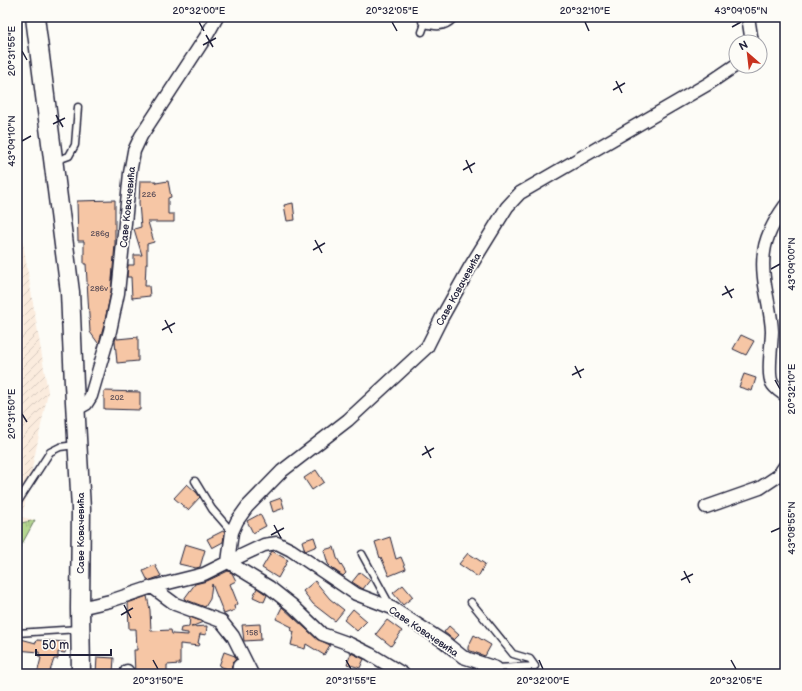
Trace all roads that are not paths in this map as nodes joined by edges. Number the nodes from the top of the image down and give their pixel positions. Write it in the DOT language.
graph roads {
  1 [pos="35,17"];
  2 [pos="217,17"];
  3 [pos="451,17"];
  4 [pos="748,17"];
  5 [pos="424,23"];
  6 [pos="751,34"];
  7 [pos="728,70"];
  8 [pos="78,107"];
  9 [pos="54,162"];
  10 [pos="785,206"];
  11 [pos="785,395"];
  12 [pos="75,410"];
  13 [pos="77,445"];
  14 [pos="785,466"];
  15 [pos="195,481"];
  16 [pos="20,494"];
  17 [pos="17,501"];
  18 [pos="706,507"];
  19 [pos="232,532"];
  20 [pos="362,554"];
  21 [pos="228,562"];
  22 [pos="152,587"];
  23 [pos="471,602"];
  24 [pos="80,608"];
  25 [pos="392,608"];
  26 [pos="80,629"];
  27 [pos="17,633"];
  28 [pos="245,661"];
  29 [pos="496,668"];
  30 [pos="81,674"];
  31 [pos="238,674"];
  32 [pos="252,674"];
  33 [pos="403,674"];
  1 -- 9 [label="main road, Саве Ковачевића"];
  2 -- 12 [label="street, Саве Ковачевића"];
  3 -- 5 [label="street"];
  4 -- 6 [label="street"];
  7 -- 19 [label="street, Саве Ковачевића"];
  8 -- 9 [label="lane"];
  9 -- 12 [label="main road, Саве Ковачевића"];
  10 -- 11 [label="street"];
  12 -- 13 [label="main road, Саве Ковачевића"];
  13 -- 16 [label="lane"];
  13 -- 24 [label="main road, Саве Ковачевића"];
  14 -- 18 [label="street"];
  15 -- 19 [label="lane"];
  16 -- 17 [label="lane"];
  19 -- 21 [label="street, Саве Ковачевића"];
  20 -- 25 [label="lane"];
  21 -- 22 [label="street, Саве Ковачевића"];
  21 -- 25 [label="street, Саве Ковачевића"];
  21 -- 33 [label="street"];
  22 -- 24 [label="street, Саве Ковачевића"];
  22 -- 28 [label="street"];
  23 -- 29 [label="lane"];
  24 -- 26 [label="main road, Саве Ковачевића"];
  25 -- 29 [label="street, Саве Ковачевића"];
  26 -- 27 [label="lane"];
  26 -- 30 [label="main road, Саве Ковачевића"];
  28 -- 31 [label="street"];
  28 -- 32 [label="street"];
}
